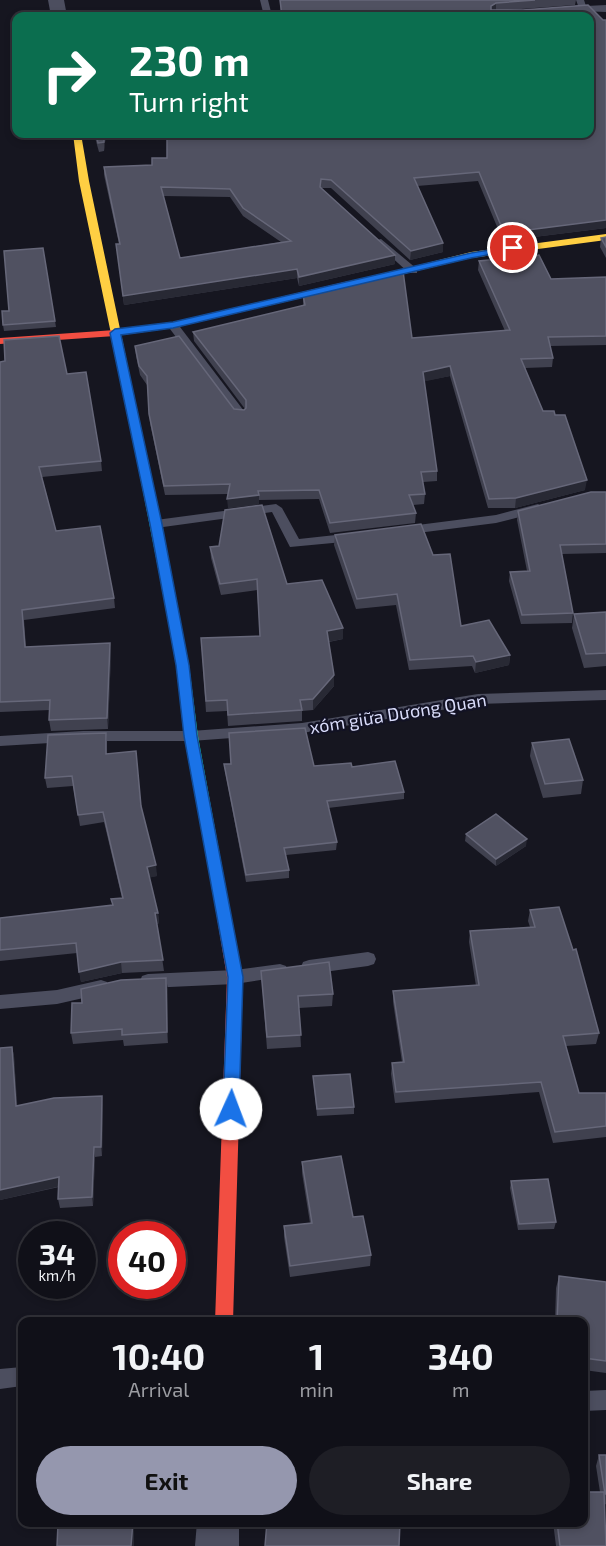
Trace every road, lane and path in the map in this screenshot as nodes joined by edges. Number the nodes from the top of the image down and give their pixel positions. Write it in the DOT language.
graph roads {
  1 [pos="581,4"];
  2 [pos="606,7"];
  3 [pos="572,10"];
  4 [pos="78,138"];
  5 [pos="369,231"];
  6 [pos="606,237"];
  7 [pos="413,271"];
  8 [pos="173,325"];
  9 [pos="115,333"];
  10 [pos="0,341"];
  11 [pos="240,414"];
  12 [pos="548,506"];
  13 [pos="156,524"];
  14 [pos="389,532"];
  15 [pos="366,535"];
  16 [pos="606,695"];
  17 [pos="191,736"];
  18 [pos="0,741"];
  19 [pos="368,959"];
  20 [pos="235,977"];
  21 [pos="0,1002"];
  22 [pos="224,1317"];
  23 [pos="18,1377"];
  24 [pos="0,1379"];
  25 [pos="606,1400"];
  26 [pos="588,1401"];
  27 [pos="218,1527"];
  28 [pos="217,1546"];
  1 -- 2 [label="lane"];
  1 -- 3 [label="lane"];
  4 -- 9 [label="street"];
  5 -- 7 [label="lane"];
  6 -- 7 [label="street"];
  7 -- 8 [label="street"];
  8 -- 9 [label="street"];
  8 -- 11 [label="lane"];
  9 -- 10 [label="street"];
  9 -- 13 [label="street"];
  12 -- 14 [label="lane"];
  13 -- 15 [label="lane"];
  13 -- 17 [label="street"];
  16 -- 17 [label="lane, xóm giữa Dương Quan"];
  17 -- 18 [label="lane, xóm giữa Dương Quan"];
  17 -- 20 [label="street"];
  19 -- 20 [label="lane"];
  20 -- 21 [label="lane"];
  20 -- 22 [label="street"];
  23 -- 24 [label="lane"];
  25 -- 26 [label="lane"];
  27 -- 28 [label="street"];
}
